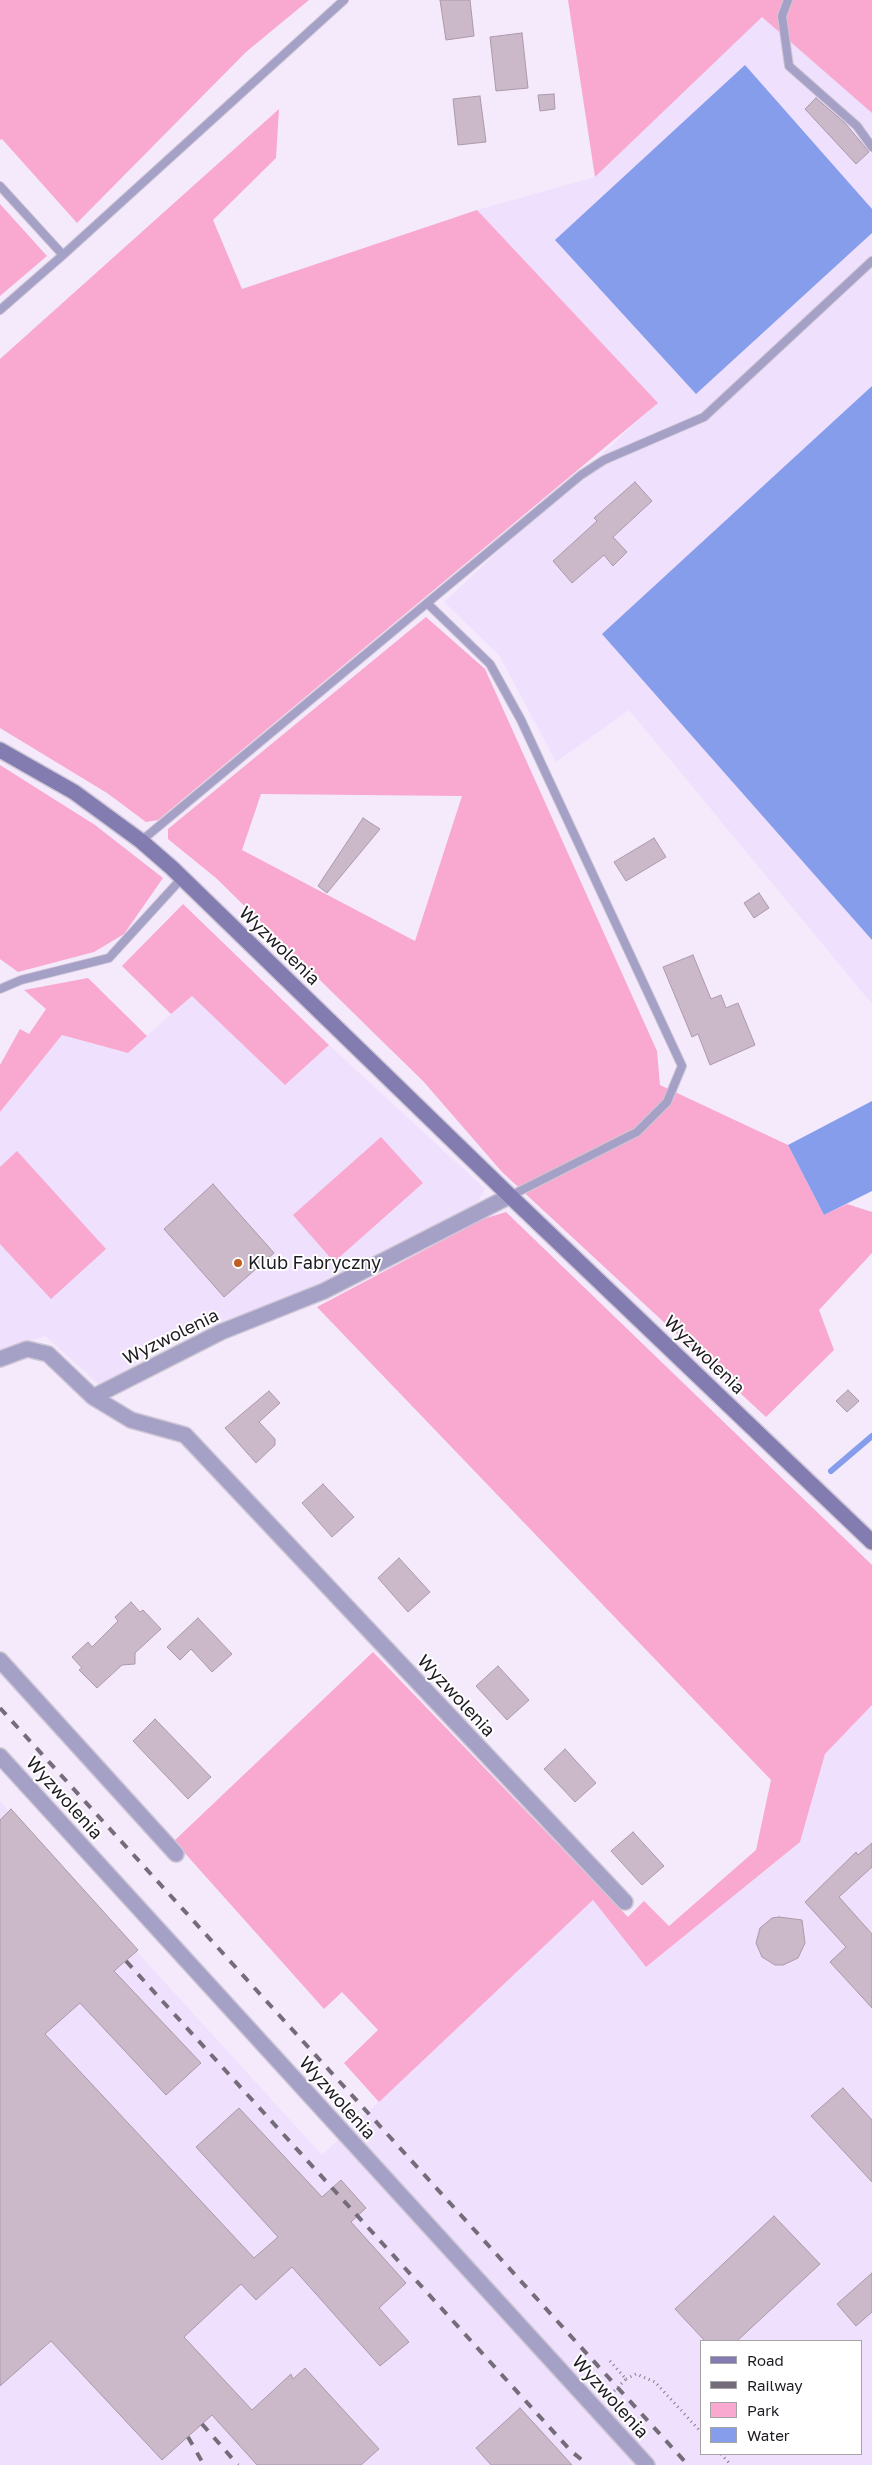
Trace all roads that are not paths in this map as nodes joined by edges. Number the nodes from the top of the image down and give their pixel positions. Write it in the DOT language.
graph roads {
  1 [pos="344,0"];
  2 [pos="788,0"];
  3 [pos="872,147"];
  4 [pos="0,186"];
  5 [pos="63,255"];
  6 [pos="872,261"];
  7 [pos="0,310"];
  8 [pos="428,604"];
  9 [pos="0,750"];
  10 [pos="141,841"];
  11 [pos="182,878"];
  12 [pos="0,989"];
  13 [pos="510,1196"];
  14 [pos="0,1359"];
  15 [pos="93,1397"];
  16 [pos="872,1542"];
  17 [pos="0,1660"];
  18 [pos="0,1756"];
  19 [pos="176,1854"];
  20 [pos="624,1902"];
  21 [pos="647,2465"];
  1 -- 5 [label="lane"];
  2 -- 3 [label="lane"];
  4 -- 5 [label="lane"];
  5 -- 7 [label="lane"];
  6 -- 8 [label="lane"];
  8 -- 10 [label="lane"];
  8 -- 13 [label="lane"];
  9 -- 10 [label="street, Wyzwolenia"];
  10 -- 11 [label="street, Wyzwolenia"];
  11 -- 12 [label="lane"];
  11 -- 13 [label="street, Wyzwolenia"];
  13 -- 15 [label="street, Wyzwolenia"];
  13 -- 16 [label="street, Wyzwolenia"];
  14 -- 15 [label="street, Wyzwolenia"];
  15 -- 20 [label="street, Wyzwolenia"];
  17 -- 19 [label="street"];
  18 -- 21 [label="street, Wyzwolenia"];
}
